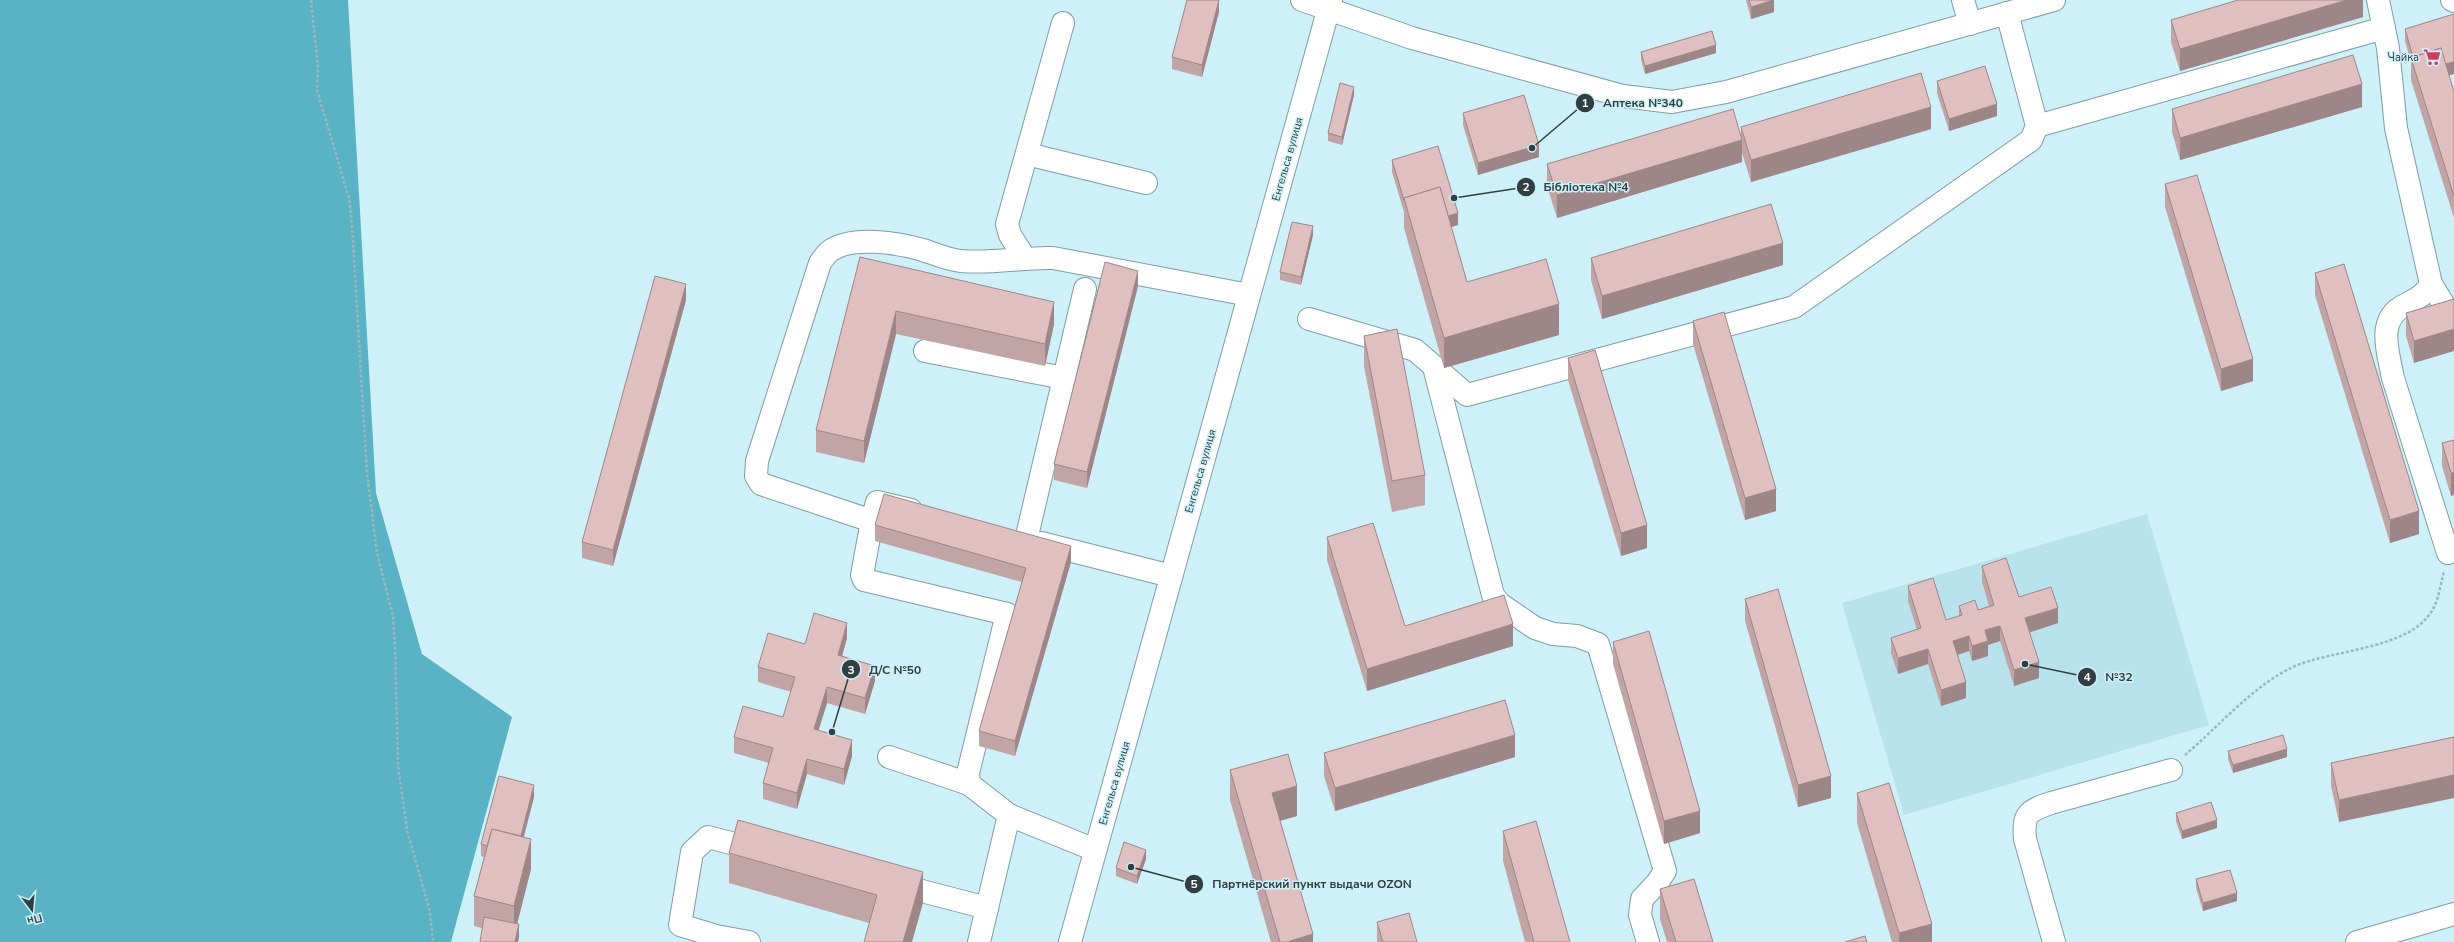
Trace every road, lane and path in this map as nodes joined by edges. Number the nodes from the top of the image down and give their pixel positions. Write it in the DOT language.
graph roads {
  1 [pos="311,0"];
  2 [pos="1302,0"];
  3 [pos="1963,0"];
  4 [pos="2054,0"];
  5 [pos="2378,0"];
  6 [pos="1330,4"];
  7 [pos="2007,13"];
  8 [pos="1064,23"];
  9 [pos="1970,24"];
  10 [pos="2384,28"];
  11 [pos="2037,126"];
  12 [pos="1027,154"];
  13 [pos="1146,183"];
  14 [pos="1024,257"];
  15 [pos="2431,284"];
  16 [pos="1085,289"];
  17 [pos="1249,295"];
  18 [pos="2454,312"];
  19 [pos="1309,319"];
  20 [pos="925,351"];
  21 [pos="1434,367"];
  22 [pos="1064,378"];
  23 [pos="929,515"];
  24 [pos="872,521"];
  25 [pos="1004,534"];
  26 [pos="1026,540"];
  27 [pos="2448,541"];
  28 [pos="1171,576"];
  29 [pos="890,757"];
  30 [pos="2171,770"];
  31 [pos="969,784"];
  32 [pos="1010,814"];
  33 [pos="1095,850"];
  34 [pos="778,855"];
  35 [pos="878,880"];
  36 [pos="987,908"];
  37 [pos="2454,914"];
  38 [pos="1073,941"];
  39 [pos="433,942"];
  40 [pos="749,942"];
  41 [pos="978,942"];
  42 [pos="1648,942"];
  43 [pos="2054,942"];
  44 [pos="2357,942"];
  1 -- 39 [label="path"];
  2 -- 6 [label="street"];
  3 -- 9 [label="street"];
  4 -- 7 [label="street"];
  5 -- 10 [label="street"];
  6 -- 9 [label="street"];
  6 -- 17 [label="street, Енгельса вулиця"];
  7 -- 9 [label="street"];
  7 -- 11 [label="street"];
  8 -- 12 [label="street"];
  10 -- 11 [label="street"];
  10 -- 15 [label="street"];
  11 -- 21 [label="street"];
  12 -- 13 [label="street"];
  12 -- 14 [label="street"];
  14 -- 17 [label="street"];
  14 -- 24 [label="street"];
  15 -- 18 [label="street"];
  15 -- 27 [label="street"];
  16 -- 22 [label="street"];
  17 -- 28 [label="street, Енгельса вулиця"];
  19 -- 21 [label="street"];
  20 -- 22 [label="street"];
  21 -- 42 [label="street"];
  22 -- 26 [label="street"];
  23 -- 24 [label="street"];
  24 -- 31 [label="street"];
  25 -- 26 [label="street"];
  26 -- 28 [label="street"];
  27 -- 30 [label="path"];
  28 -- 33 [label="street, Енгельса вулиця"];
  29 -- 31 [label="street"];
  30 -- 43 [label="street"];
  31 -- 32 [label="street"];
  32 -- 33 [label="street"];
  32 -- 36 [label="street"];
  33 -- 38 [label="street, Енгельса вулиця"];
  34 -- 40 [label="street"];
  35 -- 36 [label="street"];
  36 -- 41 [label="street"];
  37 -- 44 [label="street"];
}
